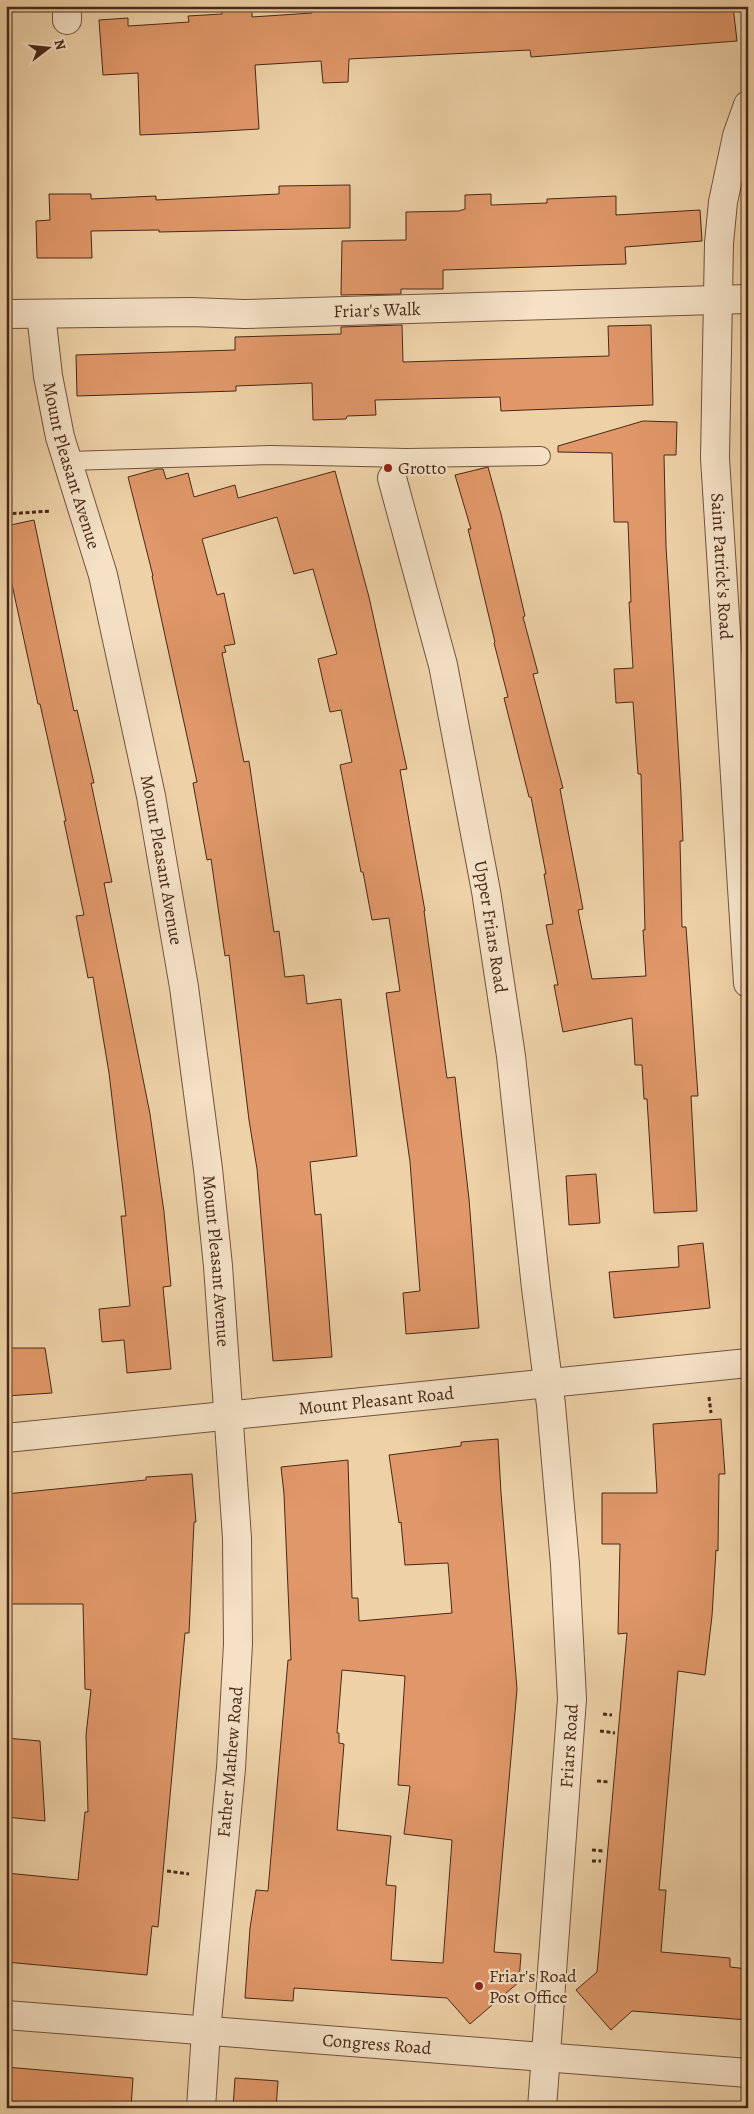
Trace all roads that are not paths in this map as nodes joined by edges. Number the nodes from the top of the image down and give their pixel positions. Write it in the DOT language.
graph roads {
  1 [pos="748,105"];
  2 [pos="748,299"];
  3 [pos="717,300"];
  4 [pos="6,314"];
  5 [pos="41,314"];
  6 [pos="541,456"];
  7 [pos="67,462"];
  8 [pos="392,478"];
  9 [pos="741,770"];
  10 [pos="748,983"];
  11 [pos="748,1363"];
  12 [pos="549,1384"];
  13 [pos="229,1416"];
  14 [pos="6,1438"];
  15 [pos="6,2015"];
  16 [pos="206,2031"];
  17 [pos="546,2056"];
  18 [pos="748,2073"];
  19 [pos="201,2108"];
  20 [pos="542,2108"];
  1 -- 3 [label="street, Saint Patrick's Road"];
  2 -- 3 [label="street, Friar's Walk"];
  3 -- 5 [label="street, Friar's Walk"];
  3 -- 9 [label="street, Saint Patrick's Road"];
  4 -- 5 [label="street, Friar's Walk"];
  5 -- 7 [label="street, Mount Pleasant Avenue"];
  6 -- 7 [label="lane"];
  7 -- 13 [label="street, Mount Pleasant Avenue"];
  8 -- 12 [label="street, Upper Friars Road"];
  9 -- 10 [label="street, Saint Patrick's Road"];
  11 -- 12 [label="street, Mount Pleasant Road"];
  12 -- 13 [label="street, Mount Pleasant Road"];
  12 -- 17 [label="street, Friars Road"];
  13 -- 14 [label="street, Mount Pleasant Road"];
  13 -- 16 [label="street, Father Mathew Road"];
  15 -- 16 [label="street, Congress Road"];
  16 -- 17 [label="street, Congress Road"];
  16 -- 19 [label="street, Father Mathew Road"];
  17 -- 18 [label="street, Congress Road"];
  17 -- 20 [label="street, Friars Road"];
}
